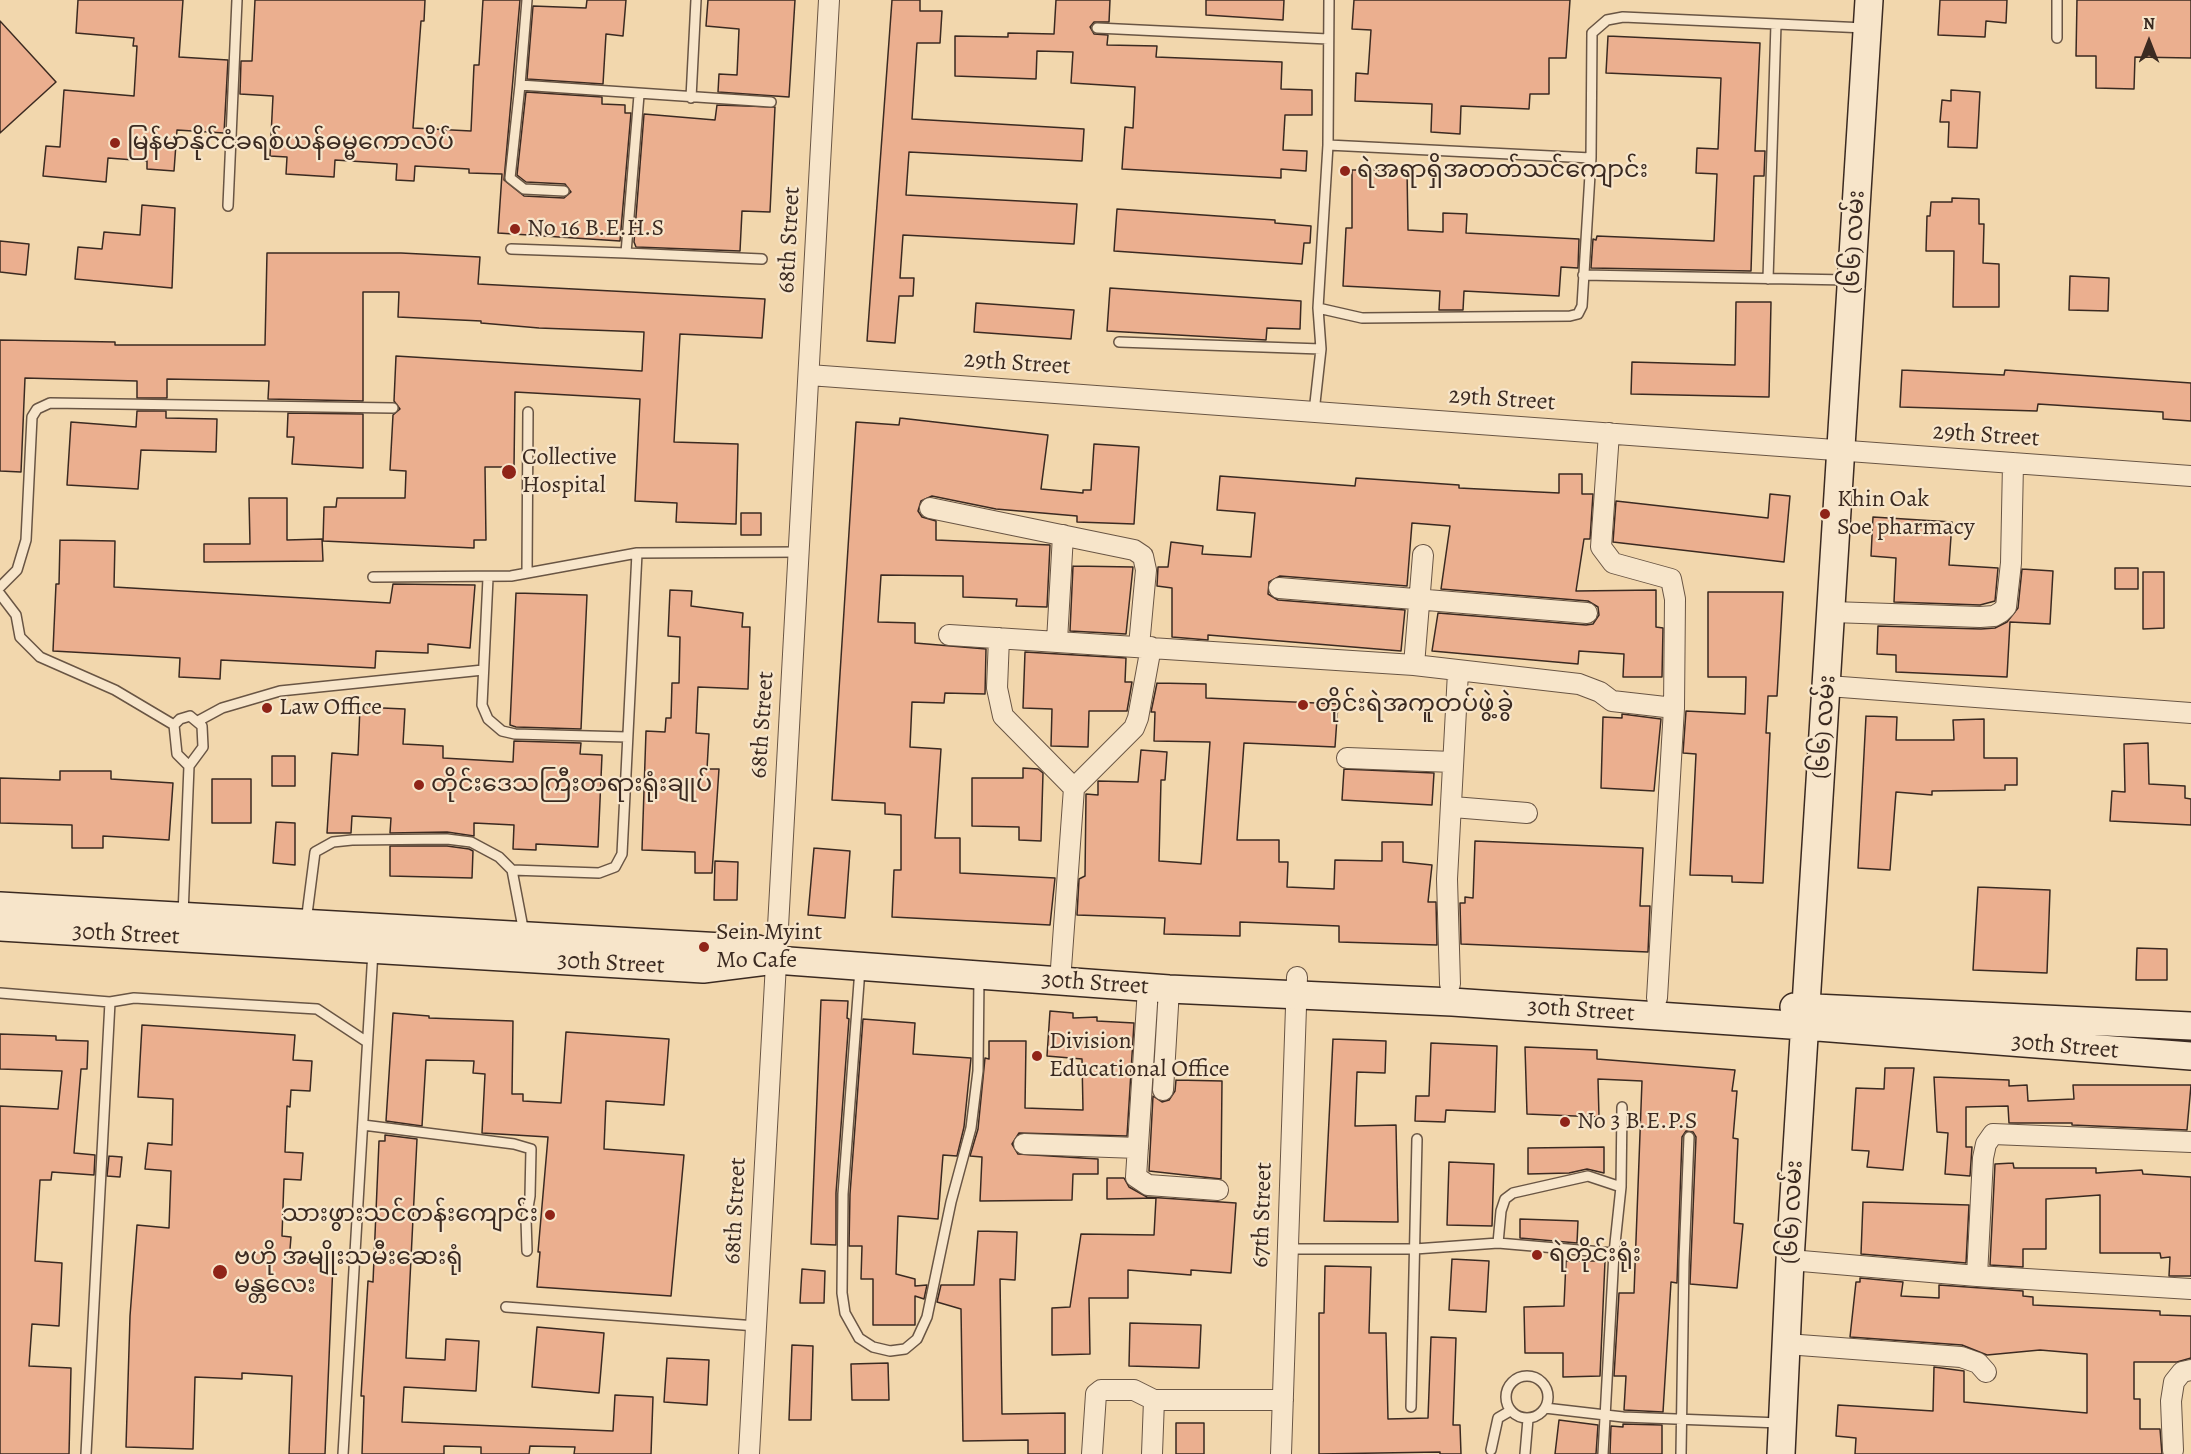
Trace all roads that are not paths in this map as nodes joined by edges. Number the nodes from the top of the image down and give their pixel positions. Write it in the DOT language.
graph roads {
  1 [pos="237,0"];
  2 [pos="527,0"];
  3 [pos="696,0"];
  4 [pos="829,0"];
  5 [pos="1329,0"];
  6 [pos="1869,0"];
  7 [pos="2058,0"];
  8 [pos="1776,24"];
  9 [pos="1096,28"];
  10 [pos="1867,28"];
  11 [pos="2057,38"];
  12 [pos="1328,39"];
  13 [pos="520,85"];
  14 [pos="639,95"];
  15 [pos="691,98"];
  16 [pos="771,102"];
  17 [pos="1328,145"];
  18 [pos="1591,158"];
  19 [pos="564,191"];
  20 [pos="228,206"];
  21 [pos="511,249"];
  22 [pos="626,253"];
  23 [pos="762,259"];
  24 [pos="1583,275"];
  25 [pos="1768,279"];
  26 [pos="1852,280"];
  27 [pos="1318,308"];
  28 [pos="1119,342"];
  29 [pos="1321,349"];
  30 [pos="809,375"];
  31 [pos="393,408"];
  32 [pos="528,412"];
  33 [pos="1314,412"];
  34 [pos="1608,433"];
  35 [pos="1842,451"];
  36 [pos="2013,463"];
  37 [pos="2191,476"];
  38 [pos="930,508"];
  39 [pos="1063,535"];
  40 [pos="800,552"];
  41 [pos="637,553"];
  42 [pos="1424,555"];
  43 [pos="527,573"];
  44 [pos="373,577"];
  45 [pos="488,578"];
  46 [pos="0,587"];
  47 [pos="1279,588"];
  48 [pos="0,594"];
  49 [pos="1420,598"];
  50 [pos="1832,612"];
  51 [pos="1587,613"];
  52 [pos="949,635"];
  53 [pos="999,638"];
  54 [pos="1057,641"];
  55 [pos="1145,646"];
  56 [pos="1414,665"];
  57 [pos="483,670"];
  58 [pos="1458,672"];
  59 [pos="1828,686"];
  60 [pos="1674,708"];
  61 [pos="2191,713"];
  62 [pos="198,721"];
  63 [pos="174,725"];
  64 [pos="627,737"];
  65 [pos="1347,758"];
  66 [pos="1453,762"];
  67 [pos="189,766"];
  68 [pos="1074,788"];
  69 [pos="1453,807"];
  70 [pos="1527,813"];
  71 [pos="512,870"];
  72 [pos="0,906"];
  73 [pos="182,926"];
  74 [pos="0,927"];
  75 [pos="304,934"];
  76 [pos="374,939"];
  77 [pos="526,948"];
  78 [pos="775,955"];
  79 [pos="860,967"];
  80 [pos="979,968"];
  81 [pos="1061,974"];
  82 [pos="1450,984"];
  83 [pos="1297,986"];
  84 [pos="1158,988"];
  85 [pos="0,993"];
  86 [pos="1657,998"];
  87 [pos="110,1002"];
  88 [pos="1805,1017"];
  89 [pos="2126,1023"];
  90 [pos="2191,1026"];
  91 [pos="367,1042"];
  92 [pos="2123,1052"];
  93 [pos="2191,1056"];
  94 [pos="1163,1090"];
  95 [pos="1622,1107"];
  96 [pos="363,1125"];
  97 [pos="1689,1137"];
  98 [pos="1417,1139"];
  99 [pos="2191,1142"];
  100 [pos="1024,1144"];
  101 [pos="1137,1148"];
  102 [pos="1621,1187"];
  103 [pos="1218,1190"];
  104 [pos="1498,1243"];
  105 [pos="1288,1250"];
  106 [pos="1414,1250"];
  107 [pos="527,1251"];
  108 [pos="1614,1253"];
  109 [pos="1790,1260"];
  110 [pos="1977,1276"];
  111 [pos="2191,1289"];
  112 [pos="506,1307"];
  113 [pos="756,1326"];
  114 [pos="1786,1344"];
  115 [pos="2191,1370"];
  116 [pos="1986,1372"];
  117 [pos="1154,1400"];
  118 [pos="1283,1400"];
  119 [pos="1411,1407"];
  120 [pos="1545,1408"];
  121 [pos="1510,1411"];
  122 [pos="1605,1414"];
  123 [pos="1528,1419"];
  124 [pos="1682,1419"];
  125 [pos="1782,1424"];
  126 [pos="1491,1450"];
  127 [pos="2173,1450"];
  128 [pos="86,1454"];
  129 [pos="343,1454"];
  130 [pos="749,1454"];
  131 [pos="1092,1454"];
  132 [pos="1152,1454"];
  133 [pos="1281,1454"];
  134 [pos="1525,1454"];
  135 [pos="1603,1454"];
  136 [pos="1681,1454"];
  137 [pos="1781,1454"];
  1 -- 20 [label="lane"];
  2 -- 13 [label="lane"];
  3 -- 15 [label="lane"];
  4 -- 30 [label="street, 68th Street"];
  5 -- 12 [label="lane"];
  6 -- 10 [label="main road, (၆၆) လမ်း"];
  7 -- 11 [label="lane"];
  8 -- 10 [label="lane"];
  8 -- 18 [label="lane"];
  8 -- 25 [label="lane"];
  9 -- 12 [label="lane"];
  10 -- 26 [label="main road, (၆၆) လမ်း"];
  12 -- 17 [label="lane"];
  13 -- 14 [label="lane"];
  13 -- 19 [label="lane"];
  14 -- 15 [label="lane"];
  14 -- 22 [label="lane"];
  15 -- 16 [label="lane"];
  17 -- 18 [label="lane"];
  17 -- 27 [label="lane"];
  18 -- 24 [label="lane"];
  21 -- 22 [label="lane"];
  22 -- 23 [label="lane"];
  24 -- 25 [label="lane"];
  24 -- 27 [label="lane"];
  25 -- 26 [label="lane"];
  26 -- 35 [label="main road, (၆၆) လမ်း"];
  27 -- 29 [label="lane"];
  28 -- 29 [label="lane"];
  29 -- 33 [label="lane"];
  30 -- 33 [label="street, 29th Street"];
  30 -- 40 [label="street, 68th Street"];
  31 -- 46 [label="lane"];
  32 -- 43 [label="lane"];
  33 -- 34 [label="street, 29th Street"];
  34 -- 35 [label="street, 29th Street"];
  34 -- 60 [label="street"];
  35 -- 36 [label="street, 29th Street"];
  35 -- 50 [label="main road, (၆၆) လမ်း"];
  36 -- 37 [label="street, 29th Street"];
  36 -- 50 [label="street"];
  38 -- 39 [label="street"];
  39 -- 54 [label="street"];
  39 -- 55 [label="street"];
  40 -- 41 [label="lane"];
  40 -- 78 [label="street, 68th Street"];
  41 -- 43 [label="lane"];
  41 -- 64 [label="lane"];
  42 -- 49 [label="street"];
  43 -- 45 [label="lane"];
  44 -- 45 [label="lane"];
  45 -- 57 [label="lane"];
  47 -- 49 [label="street"];
  48 -- 63 [label="lane"];
  49 -- 51 [label="street"];
  49 -- 56 [label="street"];
  50 -- 59 [label="main road, (၆၆) လမ်း"];
  52 -- 53 [label="street"];
  53 -- 54 [label="street"];
  53 -- 68 [label="street"];
  54 -- 55 [label="street"];
  55 -- 56 [label="street"];
  55 -- 68 [label="street"];
  56 -- 58 [label="street"];
  57 -- 62 [label="lane"];
  57 -- 64 [label="lane"];
  58 -- 60 [label="street"];
  58 -- 66 [label="street"];
  59 -- 61 [label="street"];
  59 -- 88 [label="main road, (၆၆) လမ်း"];
  60 -- 86 [label="street"];
  62 -- 63 [label="lane"];
  62 -- 67 [label="lane"];
  63 -- 67 [label="lane"];
  64 -- 71 [label="lane"];
  65 -- 66 [label="street"];
  66 -- 69 [label="street"];
  67 -- 73 [label="lane"];
  68 -- 81 [label="street"];
  69 -- 70 [label="street"];
  69 -- 82 [label="street"];
  71 -- 75 [label="lane"];
  71 -- 77 [label="lane"];
  72 -- 73 [label="main road, 30th Street"];
  73 -- 74 [label="main road, 30th Street"];
  73 -- 75 [label="main road, 30th Street"];
  75 -- 76 [label="main road, 30th Street"];
  76 -- 77 [label="main road, 30th Street"];
  76 -- 91 [label="lane"];
  77 -- 78 [label="main road, 30th Street"];
  78 -- 79 [label="main road, 30th Street"];
  78 -- 80 [label="main road, 30th Street"];
  78 -- 113 [label="street, 68th Street"];
  79 -- 80 [label="main road, 30th Street"];
  79 -- 80 [label="lane"];
  80 -- 81 [label="main road, 30th Street"];
  81 -- 83 [label="main road, 30th Street"];
  81 -- 84 [label="main road, 30th Street"];
  82 -- 83 [label="main road, 30th Street"];
  82 -- 86 [label="main road, 30th Street"];
  83 -- 84 [label="main road, 30th Street"];
  83 -- 88 [label="main road, 30th Street"];
  83 -- 105 [label="street, 67th Street"];
  84 -- 94 [label="street"];
  84 -- 101 [label="street"];
  85 -- 87 [label="lane"];
  86 -- 88 [label="main road, 30th Street"];
  87 -- 91 [label="lane"];
  87 -- 128 [label="lane"];
  88 -- 89 [label="main road, 30th Street"];
  88 -- 92 [label="main road, 30th Street"];
  88 -- 109 [label="main road, (၆၆) လမ်း"];
  89 -- 90 [label="main road, 30th Street"];
  89 -- 92 [label="main road"];
  91 -- 96 [label="lane"];
  92 -- 93 [label="main road, 30th Street"];
  95 -- 102 [label="lane"];
  96 -- 107 [label="lane"];
  96 -- 129 [label="lane"];
  97 -- 124 [label="lane"];
  98 -- 106 [label="lane"];
  99 -- 110 [label="street"];
  100 -- 101 [label="street"];
  101 -- 103 [label="street"];
  102 -- 104 [label="lane"];
  102 -- 108 [label="lane"];
  104 -- 106 [label="lane"];
  104 -- 108 [label="lane"];
  105 -- 106 [label="lane"];
  105 -- 118 [label="street, 67th Street"];
  106 -- 119 [label="lane"];
  108 -- 122 [label="lane"];
  109 -- 110 [label="street"];
  109 -- 114 [label="main road, (၆၆) လမ်း"];
  110 -- 111 [label="street"];
  112 -- 113 [label="lane"];
  113 -- 130 [label="street, 68th Street"];
  114 -- 116 [label="street"];
  114 -- 125 [label="main road, (၆၆) လမ်း"];
  115 -- 127 [label="street"];
  117 -- 118 [label="street"];
  117 -- 131 [label="street"];
  117 -- 132 [label="street"];
  118 -- 133 [label="street, 67th Street"];
  120 -- 121 [label="lane"];
  120 -- 122 [label="lane"];
  120 -- 123 [label="lane"];
  121 -- 123 [label="lane"];
  121 -- 126 [label="lane"];
  122 -- 124 [label="lane"];
  122 -- 135 [label="lane"];
  123 -- 134 [label="lane"];
  124 -- 125 [label="lane"];
  124 -- 136 [label="lane"];
  125 -- 137 [label="main road, (၆၆) လမ်း"];
}
